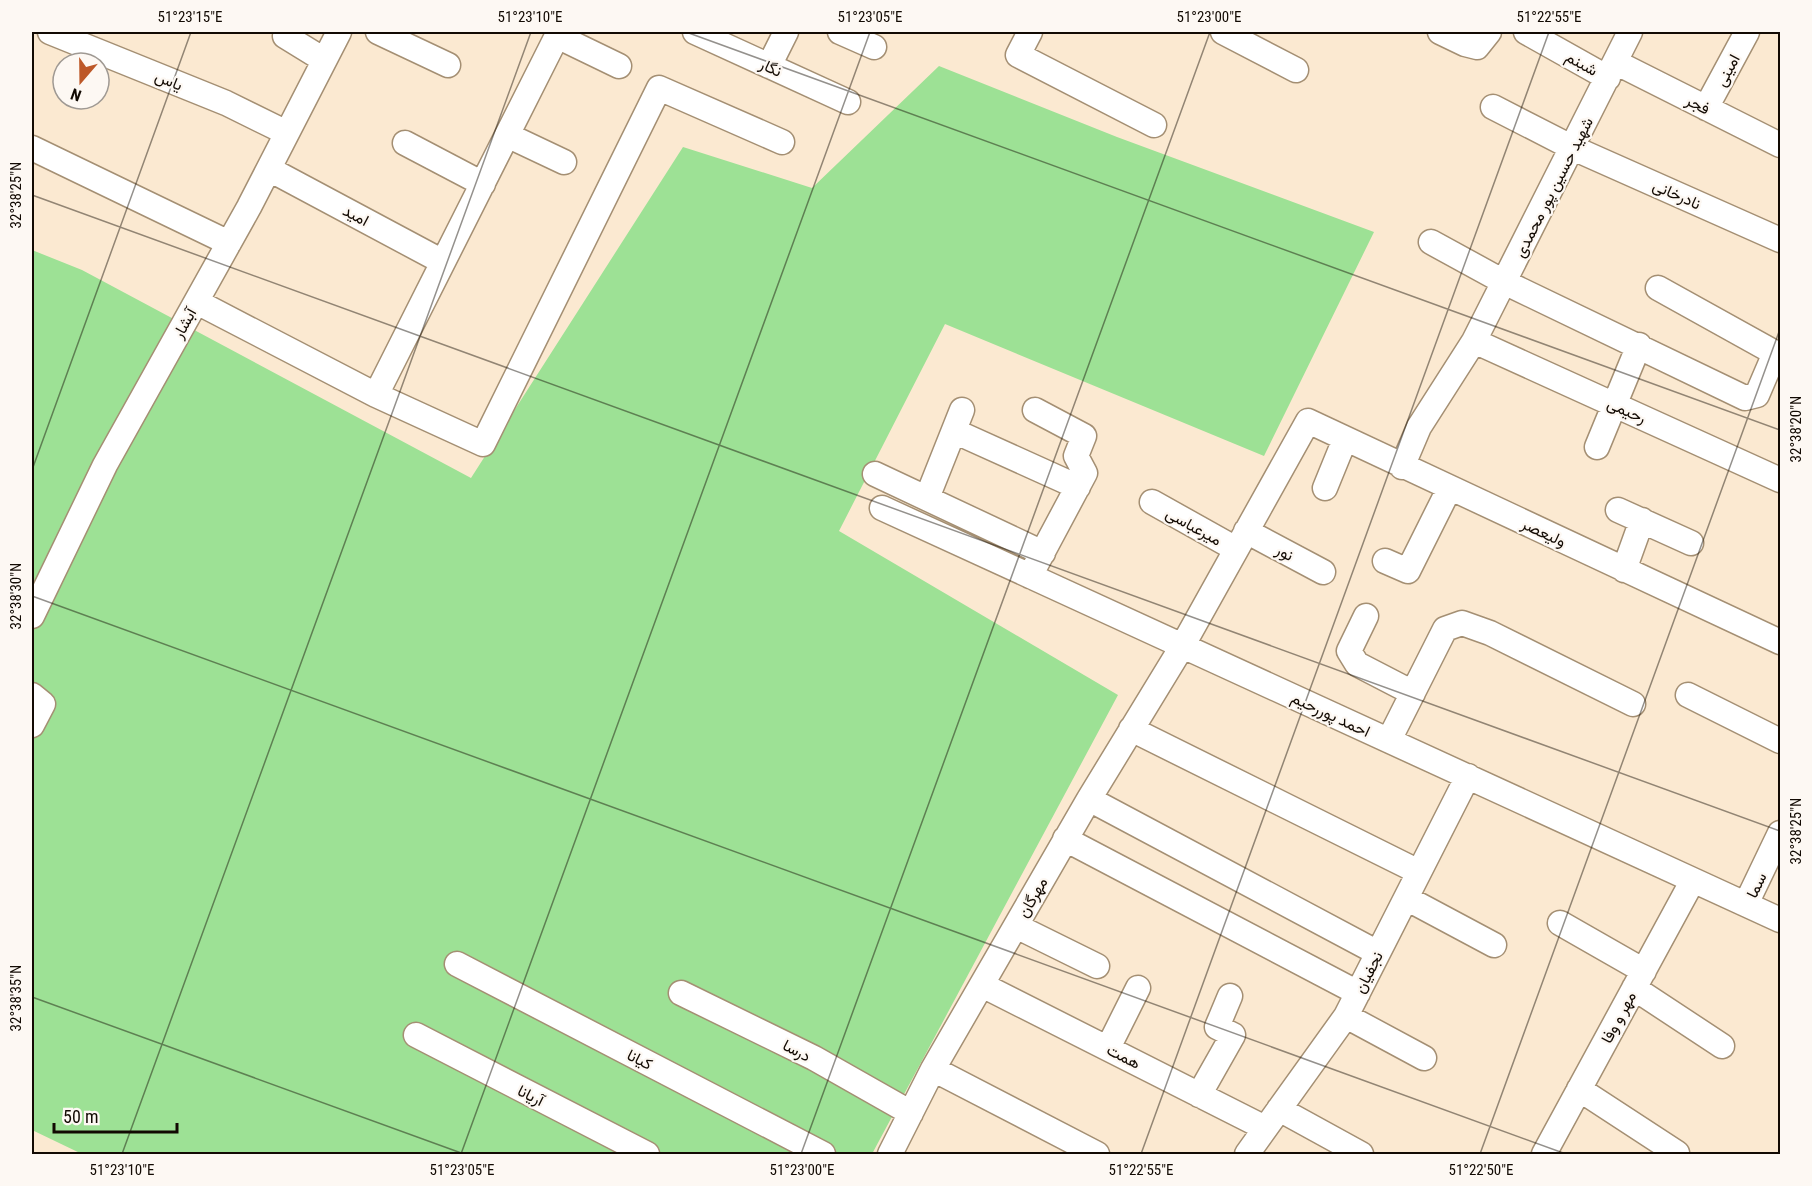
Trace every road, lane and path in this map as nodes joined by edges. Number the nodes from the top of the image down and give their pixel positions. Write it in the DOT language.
graph roads {
  1 [pos="50,32"];
  2 [pos="339,32"];
  3 [pos="378,32"];
  4 [pos="694,32"];
  5 [pos="786,32"];
  6 [pos="840,32"];
  7 [pos="1030,32"];
  8 [pos="1222,32"];
  9 [pos="1440,32"];
  10 [pos="1489,32"];
  11 [pos="1526,32"];
  12 [pos="1630,32"];
  13 [pos="1748,32"];
  14 [pos="558,34"];
  15 [pos="285,36"];
  16 [pos="874,47"];
  17 [pos="324,60"];
  18 [pos="448,64"];
  19 [pos="619,66"];
  20 [pos="769,66"];
  21 [pos="1296,70"];
  22 [pos="1611,70"];
  23 [pos="848,102"];
  24 [pos="1493,107"];
  25 [pos="1706,108"];
  26 [pos="1154,124"];
  27 [pos="287,133"];
  28 [pos="507,135"];
  29 [pos="782,142"];
  30 [pos="405,143"];
  31 [pos="1780,145"];
  32 [pos="32,148"];
  33 [pos="1573,148"];
  34 [pos="564,162"];
  35 [pos="269,169"];
  36 [pos="483,184"];
  37 [pos="1780,240"];
  38 [pos="1431,242"];
  39 [pos="229,243"];
  40 [pos="443,262"];
  41 [pos="1504,282"];
  42 [pos="1658,288"];
  43 [pos="197,302"];
  44 [pos="1474,341"];
  45 [pos="1639,345"];
  46 [pos="1778,355"];
  47 [pos="376,395"];
  48 [pos="1614,404"];
  49 [pos="1035,410"];
  50 [pos="1308,421"];
  51 [pos="1345,439"];
  52 [pos="1597,447"];
  53 [pos="1402,466"];
  54 [pos="875,474"];
  55 [pos="1780,480"];
  56 [pos="1078,487"];
  57 [pos="1324,488"];
  58 [pos="1449,489"];
  59 [pos="927,498"];
  60 [pos="1152,502"];
  61 [pos="882,508"];
  62 [pos="1618,510"];
  63 [pos="1642,520"];
  64 [pos="1241,540"];
  65 [pos="1691,543"];
  66 [pos="1043,553"];
  67 [pos="1386,561"];
  68 [pos="1624,570"];
  69 [pos="1323,572"];
  70 [pos="1030,576"];
  71 [pos="32,616"];
  72 [pos="1366,616"];
  73 [pos="1780,642"];
  74 [pos="1183,645"];
  75 [pos="1413,693"];
  76 [pos="1688,694"];
  77 [pos="32,695"];
  78 [pos="1633,704"];
  79 [pos="32,726"];
  80 [pos="1131,729"];
  81 [pos="1389,740"];
  82 [pos="1780,741"];
  83 [pos="1468,776"];
  84 [pos="1089,799"];
  85 [pos="1780,833"];
  86 [pos="1065,839"];
  87 [pos="1419,872"];
  88 [pos="1693,880"];
  89 [pos="1406,897"];
  90 [pos="1746,904"];
  91 [pos="1780,920"];
  92 [pos="1560,923"];
  93 [pos="1016,926"];
  94 [pos="1494,945"];
  95 [pos="1378,953"];
  96 [pos="457,964"];
  97 [pos="1097,966"];
  98 [pos="1639,979"];
  99 [pos="982,985"];
  100 [pos="1138,988"];
  101 [pos="681,993"];
  102 [pos="1358,993"];
  103 [pos="1230,996"];
  104 [pos="1346,1016"];
  105 [pos="416,1035"];
  106 [pos="1722,1046"];
  107 [pos="1108,1048"];
  108 [pos="1424,1058"];
  109 [pos="933,1069"];
  110 [pos="1579,1089"];
  111 [pos="1199,1095"];
  112 [pos="911,1113"];
  113 [pos="1272,1119"];
  114 [pos="1553,1151"];
  115 [pos="1677,1153"];
  116 [pos="646,1155"];
  117 [pos="823,1155"];
  118 [pos="890,1155"];
  119 [pos="1097,1155"];
  120 [pos="1247,1155"];
  121 [pos="1361,1155"];
  1 -- 27 [label="street, یاس"];
  2 -- 17 [label="street, آبشار"];
  3 -- 18 [label="street"];
  4 -- 20 [label="street, نگار"];
  5 -- 20 [label="street"];
  6 -- 16 [label="street"];
  7 -- 26 [label="street"];
  8 -- 21 [label="street"];
  9 -- 10 [label="street"];
  11 -- 22 [label="street, شبنم"];
  12 -- 22 [label="street, شهید حسین پور محمدی"];
  13 -- 25 [label="street, امینی"];
  14 -- 19 [label="street"];
  14 -- 28 [label="street"];
  15 -- 17 [label="street"];
  17 -- 27 [label="street, آبشار"];
  20 -- 23 [label="street, نگار"];
  22 -- 25 [label="street, فجر"];
  22 -- 33 [label="street, شهید حسین پور محمدی"];
  24 -- 33 [label="street, نادرخانی"];
  25 -- 31 [label="street, فجر"];
  27 -- 35 [label="street, آبشار"];
  28 -- 34 [label="street"];
  28 -- 36 [label="street"];
  29 -- 47 [label="street"];
  30 -- 36 [label="street"];
  32 -- 39 [label="street"];
  33 -- 37 [label="street, نادرخانی"];
  33 -- 41 [label="street, شهید حسین پور محمدی"];
  35 -- 39 [label="street, آبشار"];
  35 -- 40 [label="street, امید"];
  36 -- 40 [label="street"];
  38 -- 41 [label="street"];
  39 -- 43 [label="street, آبشار"];
  40 -- 47 [label="street"];
  41 -- 44 [label="street, شهید حسین پور محمدی"];
  41 -- 45 [label="street"];
  42 -- 46 [label="street"];
  43 -- 47 [label="street"];
  43 -- 71 [label="street, آبشار"];
  44 -- 48 [label="street, رحیمی"];
  44 -- 53 [label="street, شهید حسین پور محمدی"];
  45 -- 46 [label="street"];
  45 -- 48 [label="street"];
  48 -- 52 [label="street"];
  48 -- 55 [label="street, رحیمی"];
  49 -- 56 [label="street"];
  50 -- 51 [label="street, ولیعصر"];
  50 -- 64 [label="street, مهرگان"];
  51 -- 53 [label="street, ولیعصر"];
  51 -- 57 [label="street"];
  53 -- 58 [label="street, ولیعصر"];
  54 -- 59 [label="street"];
  56 -- 59 [label="street"];
  56 -- 66 [label="street"];
  58 -- 67 [label="street"];
  58 -- 68 [label="street, ولیعصر"];
  59 -- 66 [label="street"];
  60 -- 64 [label="street, میرعباسی"];
  61 -- 70 [label="street, احمد پوررحیم"];
  62 -- 63 [label="street"];
  63 -- 65 [label="street"];
  63 -- 68 [label="street"];
  64 -- 69 [label="street, نور"];
  64 -- 74 [label="street, مهرگان"];
  66 -- 70 [label="street"];
  68 -- 73 [label="street, ولیعصر"];
  70 -- 74 [label="street, احمد پوررحیم"];
  72 -- 75 [label="street"];
  74 -- 80 [label="street, مهرگان"];
  74 -- 81 [label="street, احمد پوررحیم"];
  75 -- 78 [label="street"];
  75 -- 81 [label="street"];
  76 -- 82 [label="street"];
  77 -- 79 [label="street"];
  80 -- 84 [label="street, مهرگان"];
  80 -- 87 [label="street"];
  81 -- 83 [label="street, احمد پوررحیم"];
  83 -- 87 [label="street, نجفیان"];
  83 -- 88 [label="street, احمد پوررحیم"];
  84 -- 86 [label="street, مهرگان"];
  84 -- 95 [label="street"];
  85 -- 90 [label="street, سما"];
  86 -- 93 [label="street, مهرگان"];
  86 -- 102 [label="street"];
  87 -- 89 [label="street, نجفیان"];
  88 -- 90 [label="street, احمد پوررحیم"];
  88 -- 98 [label="street, مهر و وفا"];
  89 -- 94 [label="street"];
  89 -- 95 [label="street, نجفیان"];
  90 -- 91 [label="street, احمد پوررحیم"];
  92 -- 98 [label="street"];
  93 -- 97 [label="street"];
  93 -- 99 [label="street, مهرگان"];
  95 -- 102 [label="street, نجفیان"];
  96 -- 117 [label="street, کیانا"];
  98 -- 106 [label="street"];
  98 -- 110 [label="street, مهر و وفا"];
  99 -- 107 [label="street, همت"];
  99 -- 109 [label="street, مهرگان"];
  100 -- 107 [label="street"];
  101 -- 112 [label="street, درسا"];
  102 -- 104 [label="street, نجفیان"];
  103 -- 111 [label="street"];
  104 -- 108 [label="street"];
  104 -- 113 [label="street, نجفیان"];
  105 -- 116 [label="street, آریانا"];
  107 -- 111 [label="street, همت"];
  109 -- 112 [label="street, مهرگان"];
  109 -- 119 [label="street"];
  110 -- 114 [label="street, مهر و وفا"];
  110 -- 115 [label="street"];
  111 -- 113 [label="street, همت"];
  112 -- 118 [label="street, مهرگان"];
  113 -- 120 [label="street, نجفیان"];
  113 -- 121 [label="street, همت"];
}
